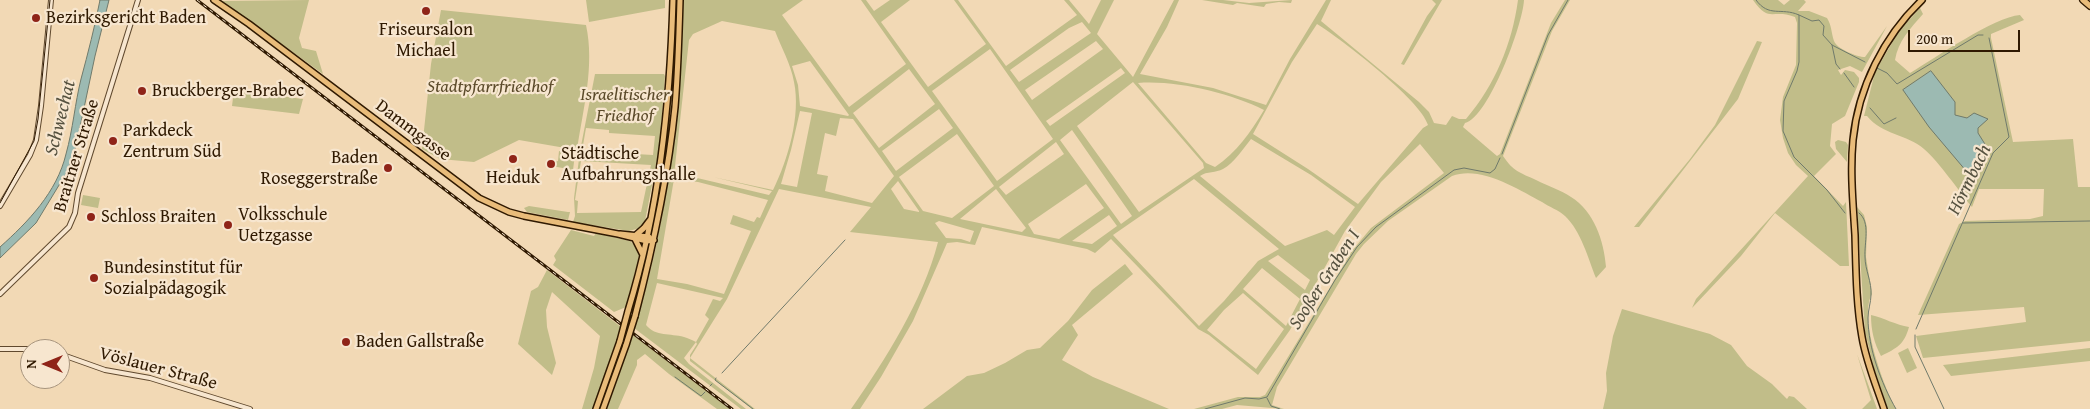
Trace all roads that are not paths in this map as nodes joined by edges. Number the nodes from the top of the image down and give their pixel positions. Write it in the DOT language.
graph roads {
  1 [pos="138,0"];
  2 [pos="214,0"];
  3 [pos="673,0"];
  4 [pos="680,0"];
  5 [pos="1922,0"];
  6 [pos="2083,0"];
  7 [pos="50,1"];
  8 [pos="2090,6"];
  9 [pos="0,206"];
  10 [pos="651,218"];
  11 [pos="636,237"];
  12 [pos="647,239"];
  13 [pos="654,240"];
  14 [pos="643,255"];
  15 [pos="0,294"];
  16 [pos="0,349"];
  17 [pos="20,349"];
  18 [pos="70,358"];
  19 [pos="250,409"];
  20 [pos="596,409"];
  21 [pos="603,409"];
  22 [pos="1884,409"];
  1 -- 15 [label="street, Braitner Straße"];
  2 -- 11 [label="main road, Dammgasse"];
  3 -- 10 [label="main road"];
  4 -- 13 [label="main road"];
  5 -- 22 [label="main road"];
  6 -- 8 [label="highway"];
  7 -- 9 [label="street"];
  10 -- 11 [label="main road"];
  10 -- 12 [label="main road"];
  11 -- 12 [label="main road, Dammgasse"];
  11 -- 14 [label="main road"];
  12 -- 13 [label="main road, Dammgasse"];
  12 -- 14 [label="main road"];
  13 -- 21 [label="main road, bridge"];
  14 -- 20 [label="main road, bridge"];
  16 -- 17 [label="street"];
  18 -- 19 [label="street, Vöslauer Straße"];
}
